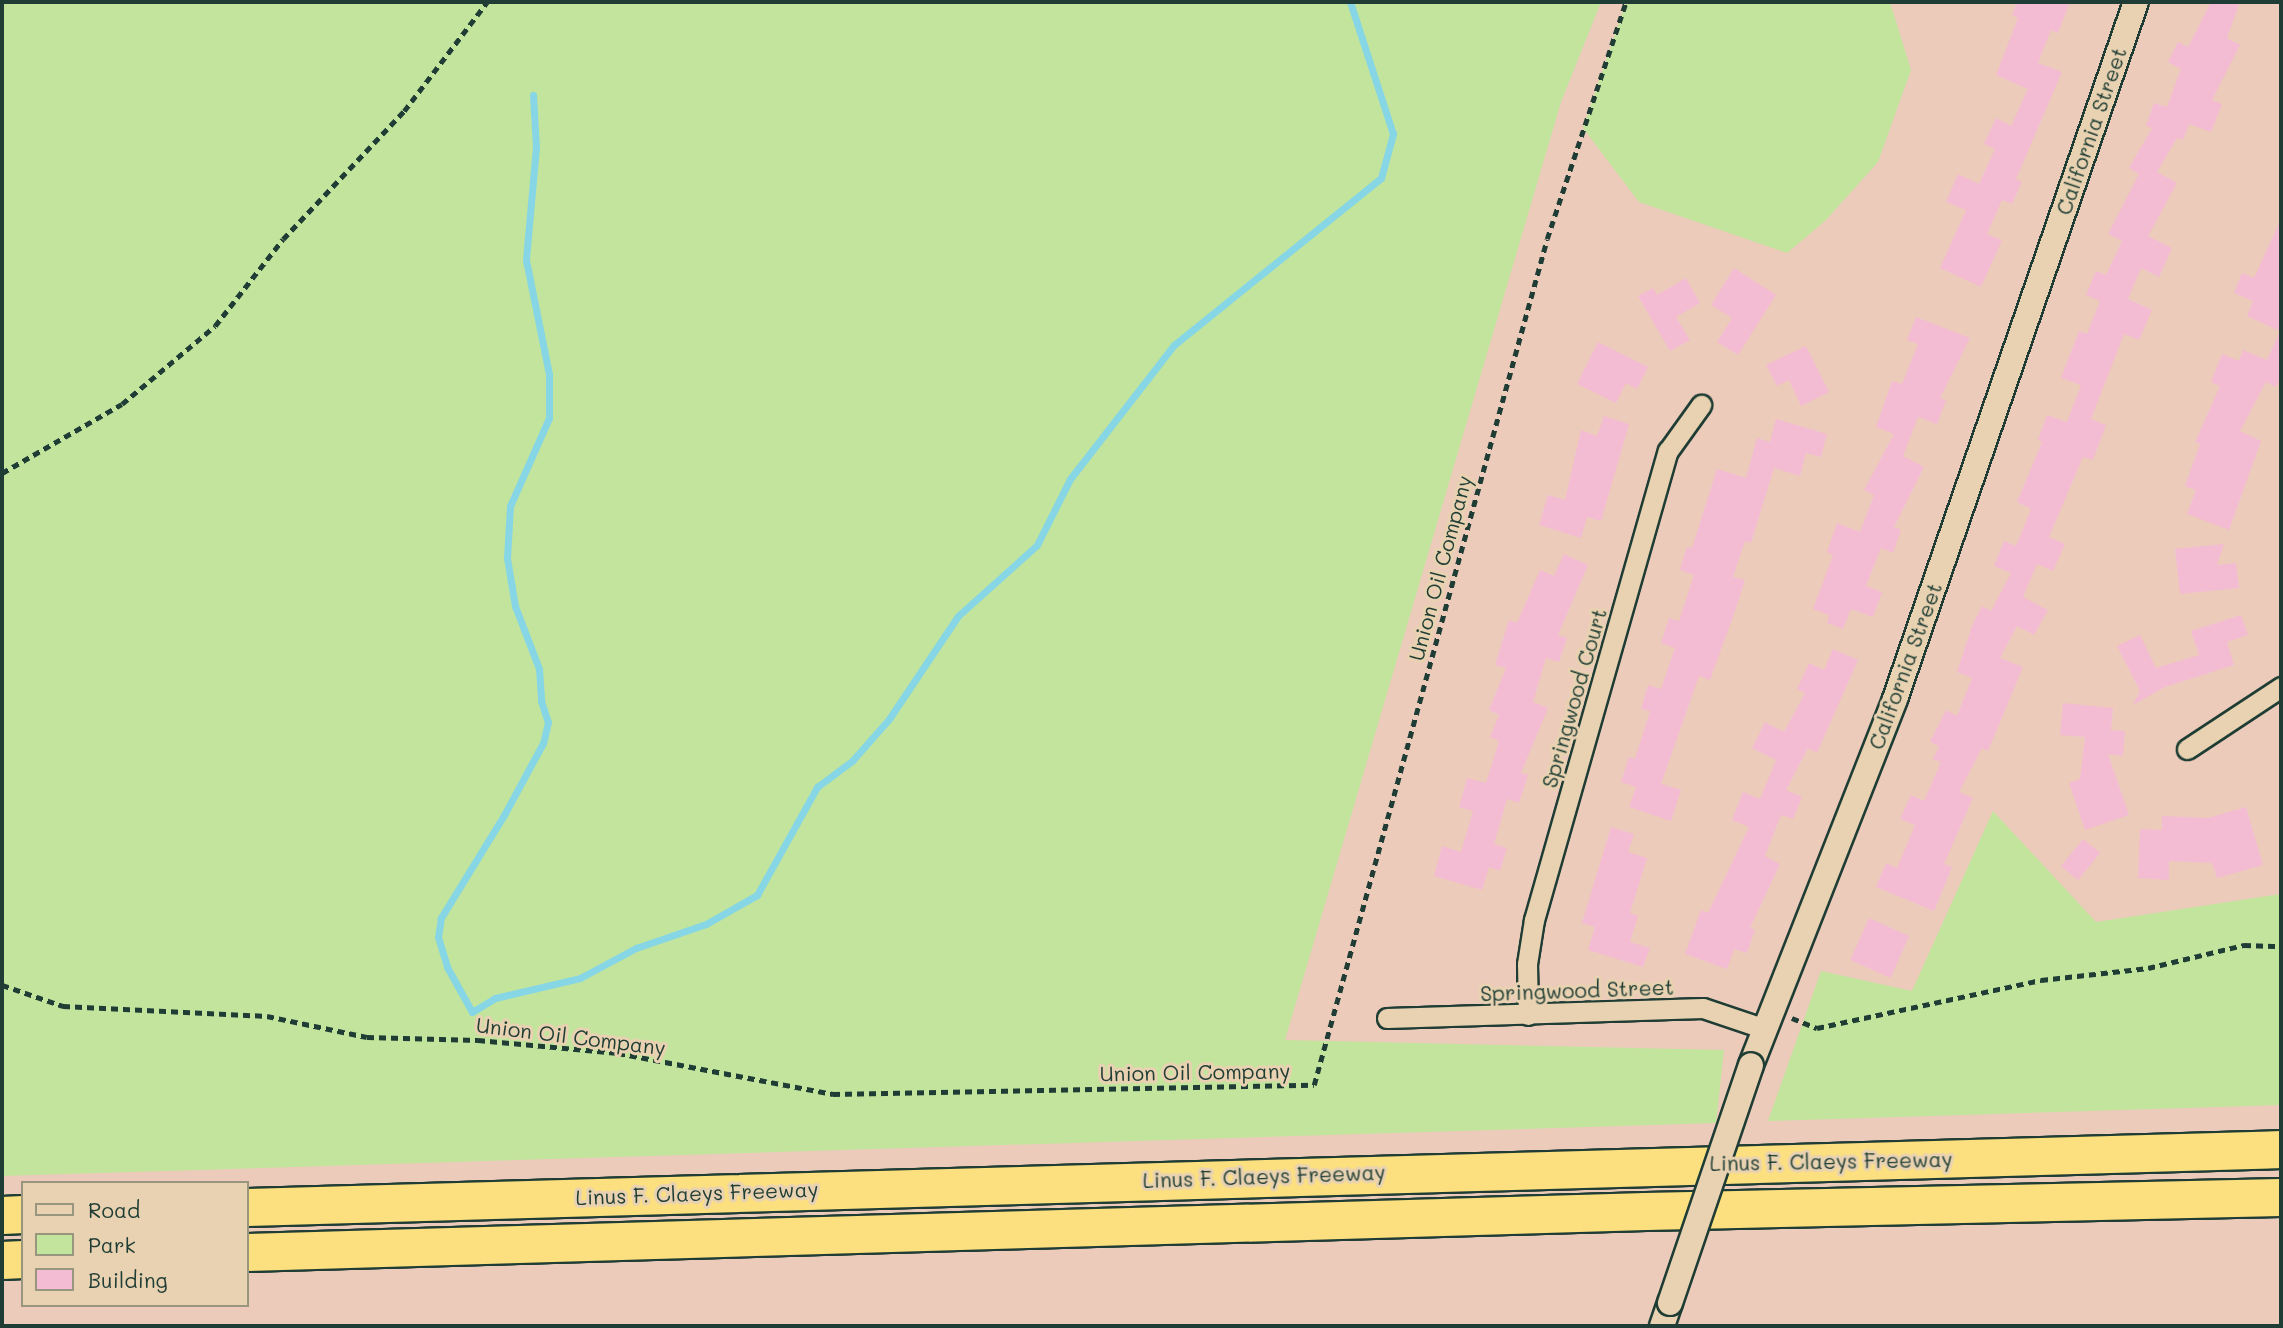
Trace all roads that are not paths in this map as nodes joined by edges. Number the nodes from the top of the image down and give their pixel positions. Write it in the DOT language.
graph roads {
  1 [pos="2136,2"];
  2 [pos="1701,405"];
  3 [pos="2281,687"];
  4 [pos="2187,749"];
  5 [pos="1528,1015"];
  6 [pos="1387,1018"];
  7 [pos="1769,1020"];
  8 [pos="2281,1149"];
  9 [pos="2281,1197"];
  10 [pos="248,1207"];
  11 [pos="21,1214"];
  12 [pos="2,1215"];
  13 [pos="248,1252"];
  14 [pos="21,1259"];
  15 [pos="2,1260"];
  16 [pos="1666,1315"];
  1 -- 7 [label="street, California Street"];
  2 -- 5 [label="street, Springwood Court"];
  3 -- 4 [label="street"];
  5 -- 6 [label="street, Springwood Street"];
  5 -- 7 [label="street, Springwood Street"];
  7 -- 16 [label="street, California Street, bridge"];
  8 -- 10 [label="highway, Linus F. Claeys Freeway"];
  9 -- 13 [label="highway"];
  11 -- 12 [label="highway"];
  14 -- 15 [label="highway"];
}
